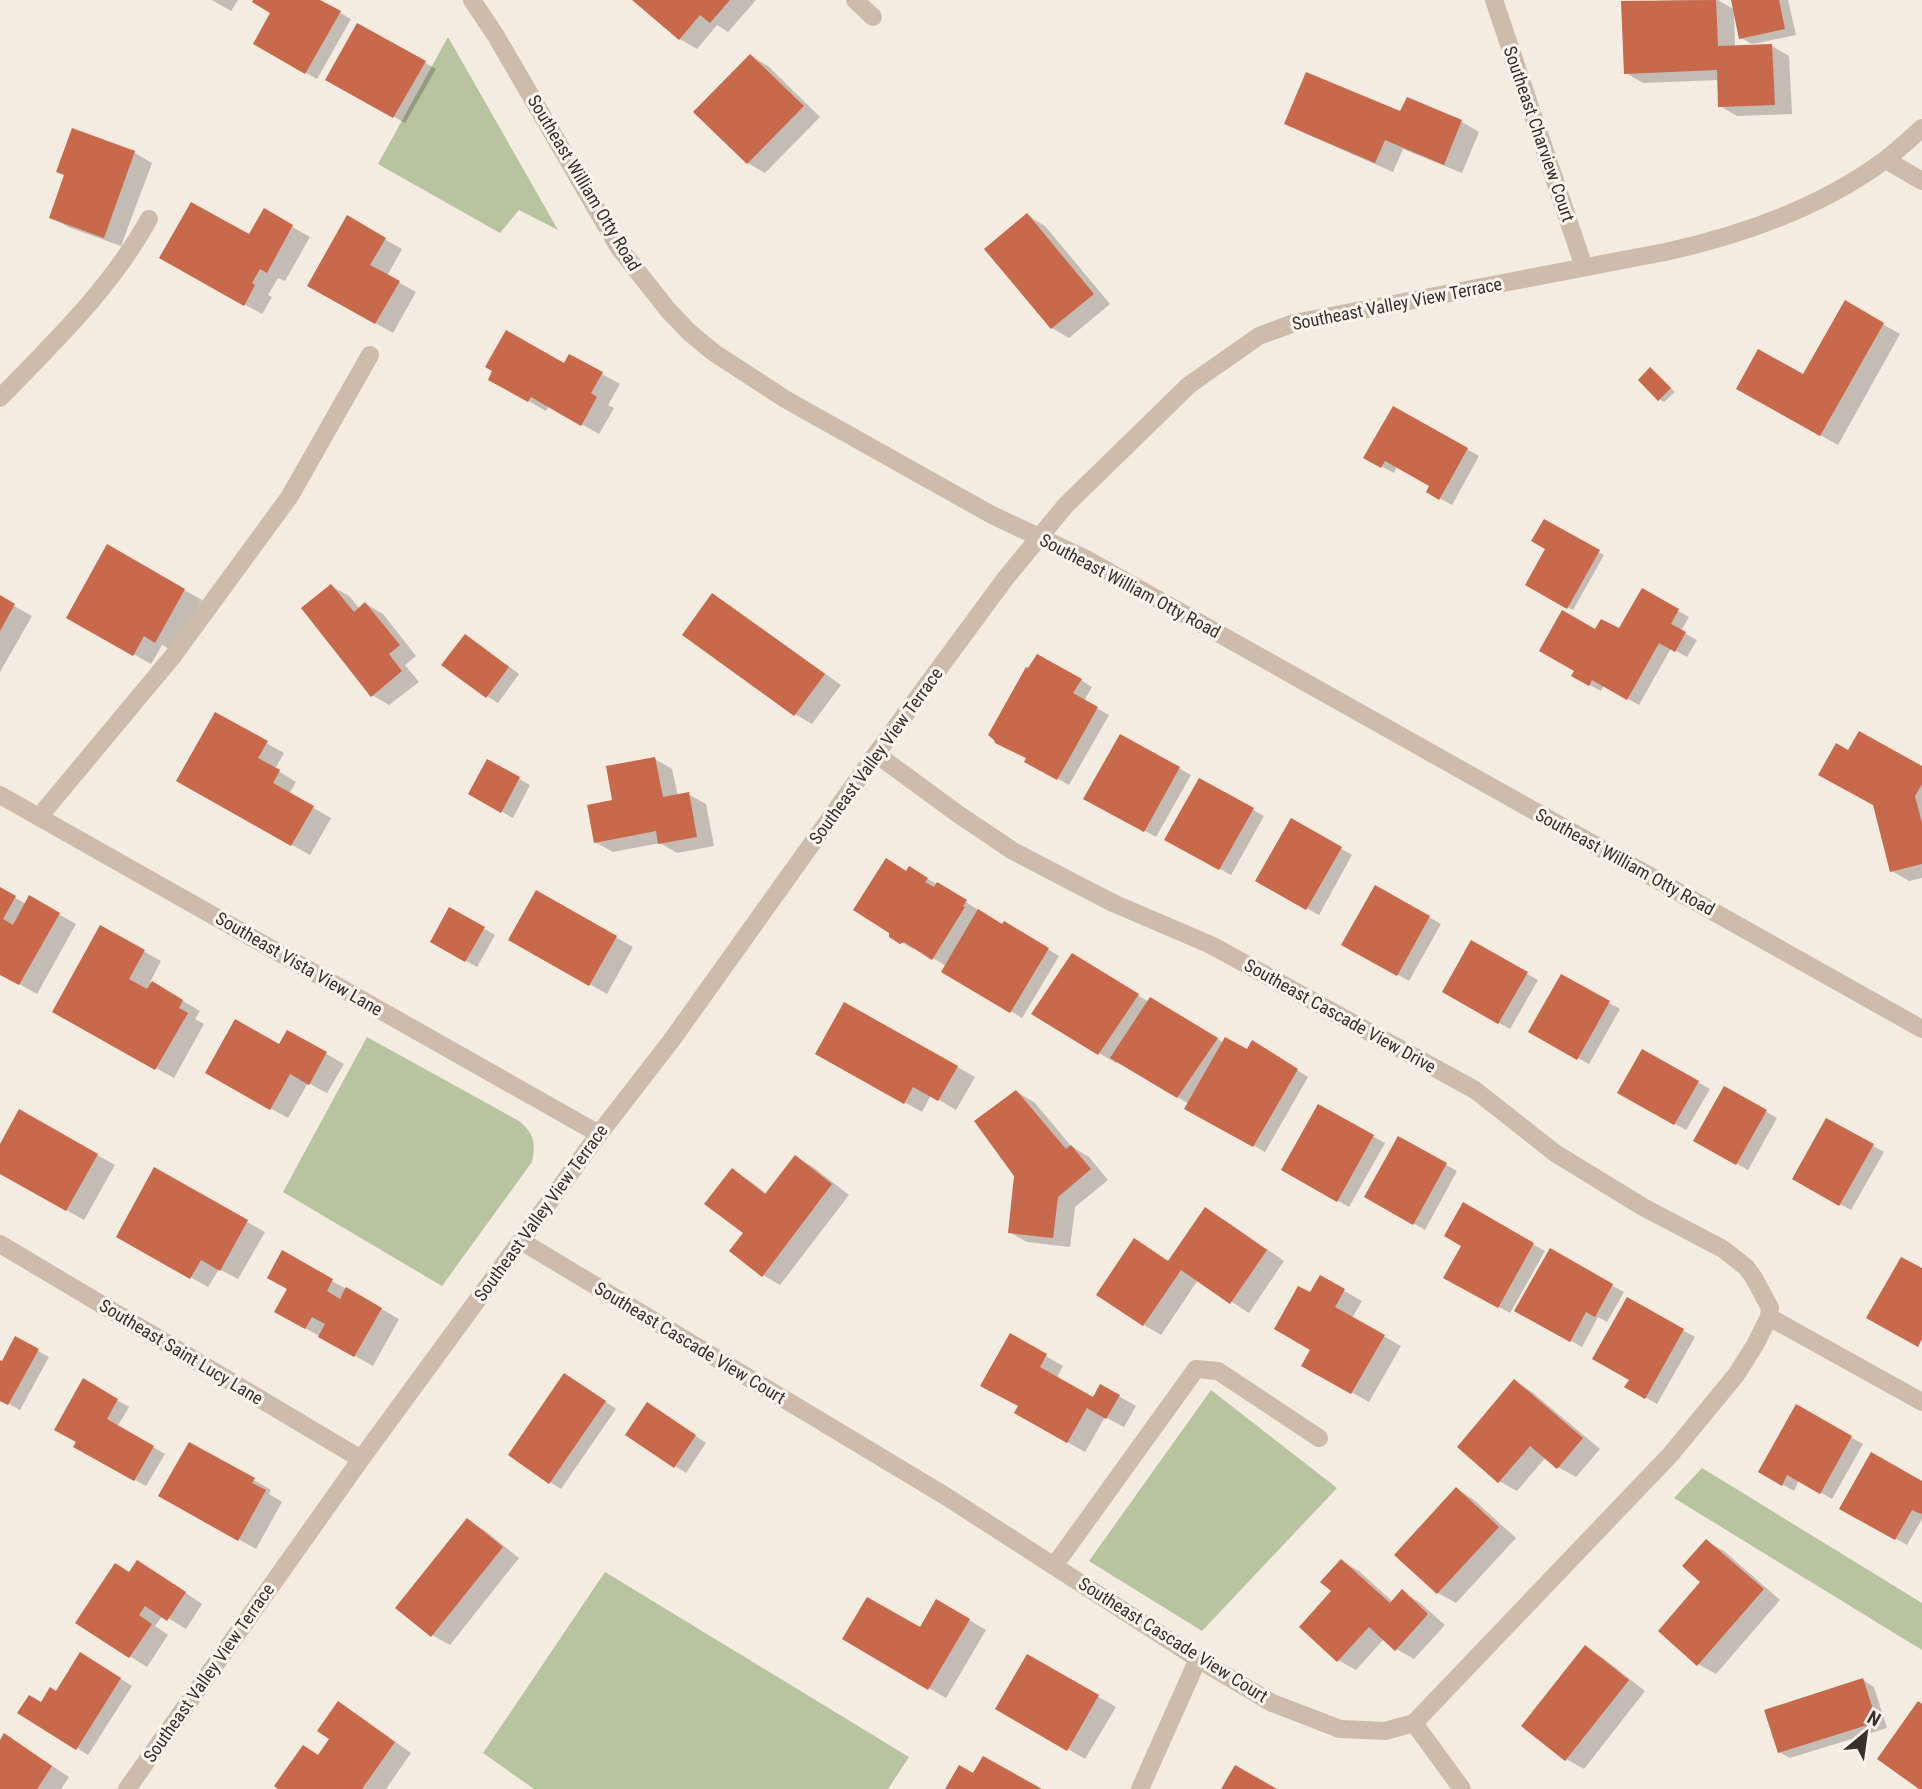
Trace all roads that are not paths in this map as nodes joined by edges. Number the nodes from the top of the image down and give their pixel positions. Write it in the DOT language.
graph roads {
  1 [pos="472,0"];
  2 [pos="855,0"];
  3 [pos="1494,0"];
  4 [pos="873,17"];
  5 [pos="1922,128"];
  6 [pos="1886,160"];
  7 [pos="1922,181"];
  8 [pos="149,219"];
  9 [pos="1584,267"];
  10 [pos="370,355"];
  11 [pos="0,398"];
  12 [pos="1040,538"];
  13 [pos="876,754"];
  14 [pos="0,795"];
  15 [pos="39,817"];
  16 [pos="1922,1029"];
  17 [pos="598,1134"];
  18 [pos="521,1241"];
  19 [pos="0,1244"];
  20 [pos="1769,1317"];
  21 [pos="1922,1402"];
  22 [pos="1319,1438"];
  23 [pos="361,1459"];
  24 [pos="1054,1566"];
  25 [pos="1198,1659"];
  26 [pos="1414,1723"];
  27 [pos="134,1787"];
  28 [pos="1140,1789"];
  29 [pos="1462,1789"];
  1 -- 12 [label="street, Southeast William Otty Road"];
  2 -- 4 [label="street"];
  3 -- 9 [label="street, Southeast Charview Court"];
  5 -- 6 [label="street, Southeast Valley View Terrace"];
  6 -- 7 [label="street"];
  6 -- 9 [label="street, Southeast Valley View Terrace"];
  8 -- 11 [label="street"];
  9 -- 12 [label="street, Southeast Valley View Terrace"];
  10 -- 15 [label="street"];
  12 -- 13 [label="street, Southeast Valley View Terrace"];
  12 -- 16 [label="street, Southeast William Otty Road"];
  13 -- 17 [label="street, Southeast Valley View Terrace"];
  13 -- 20 [label="street, Southeast Cascade View Drive"];
  14 -- 15 [label="street, Southeast Vista View Lane"];
  15 -- 17 [label="street, Southeast Vista View Lane"];
  17 -- 18 [label="street, Southeast Valley View Terrace"];
  18 -- 23 [label="street, Southeast Valley View Terrace"];
  18 -- 24 [label="street, Southeast Cascade View Court"];
  19 -- 23 [label="street, Southeast Saint Lucy Lane"];
  20 -- 21 [label="street"];
  20 -- 26 [label="street"];
  22 -- 24 [label="street"];
  23 -- 27 [label="street, Southeast Valley View Terrace"];
  24 -- 25 [label="street, Southeast Cascade View Court"];
  25 -- 26 [label="street, Southeast Cascade View Court"];
  25 -- 28 [label="street"];
  26 -- 29 [label="street"];
}
